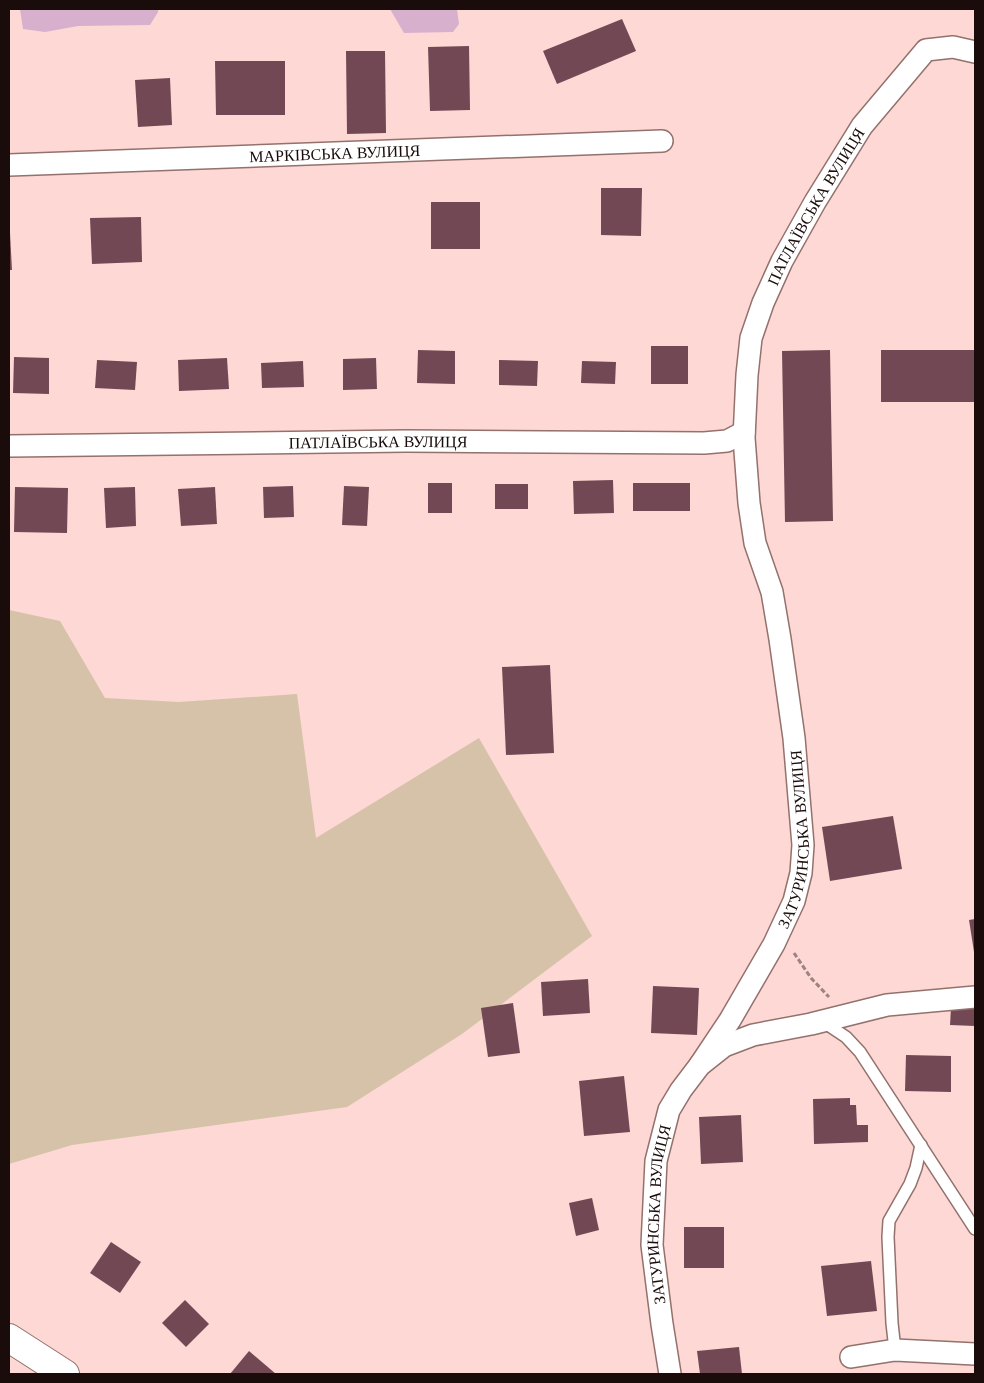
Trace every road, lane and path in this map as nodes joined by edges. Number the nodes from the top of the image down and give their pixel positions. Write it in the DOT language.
graph roads {
  1 [pos="975,52"];
  2 [pos="662,142"];
  3 [pos="9,165"];
  4 [pos="744,432"];
  5 [pos="9,446"];
  6 [pos="772,592"];
  7 [pos="791,946"];
  8 [pos="975,997"];
  9 [pos="864,1010"];
  10 [pos="822,1021"];
  11 [pos="700,1065"];
  12 [pos="920,1145"];
  13 [pos="975,1229"];
  14 [pos="9,1338"];
  15 [pos="895,1350"];
  16 [pos="975,1354"];
  17 [pos="852,1357"];
  18 [pos="65,1374"];
  19 [pos="670,1374"];
  1 -- 4 [label="street, ПАТЛАЇВСЬКА ВУЛИЦЯ"];
  2 -- 3 [label="street, МАРКІВСЬКА ВУЛИЦЯ"];
  4 -- 5 [label="street, ПАТЛАЇВСЬКА ВУЛИЦЯ"];
  4 -- 6 [label="street, ПАТЛАЇВСЬКА ВУЛИЦЯ"];
  6 -- 11 [label="street, ЗАТУРИНСЬКА ВУЛИЦЯ"];
  7 -- 9 [label="path"];
  8 -- 9 [label="street, ЗАТУРИНСЬКА ВУЛИЦЯ"];
  9 -- 10 [label="street, ЗАТУРИНСЬКА ВУЛИЦЯ"];
  10 -- 11 [label="street, ЗАТУРИНСЬКА ВУЛИЦЯ"];
  10 -- 12 [label="lane"];
  11 -- 19 [label="street, ЗАТУРИНСЬКА ВУЛИЦЯ"];
  12 -- 13 [label="lane"];
  12 -- 15 [label="lane"];
  14 -- 18 [label="street"];
  15 -- 16 [label="street"];
  15 -- 17 [label="street"];
}
